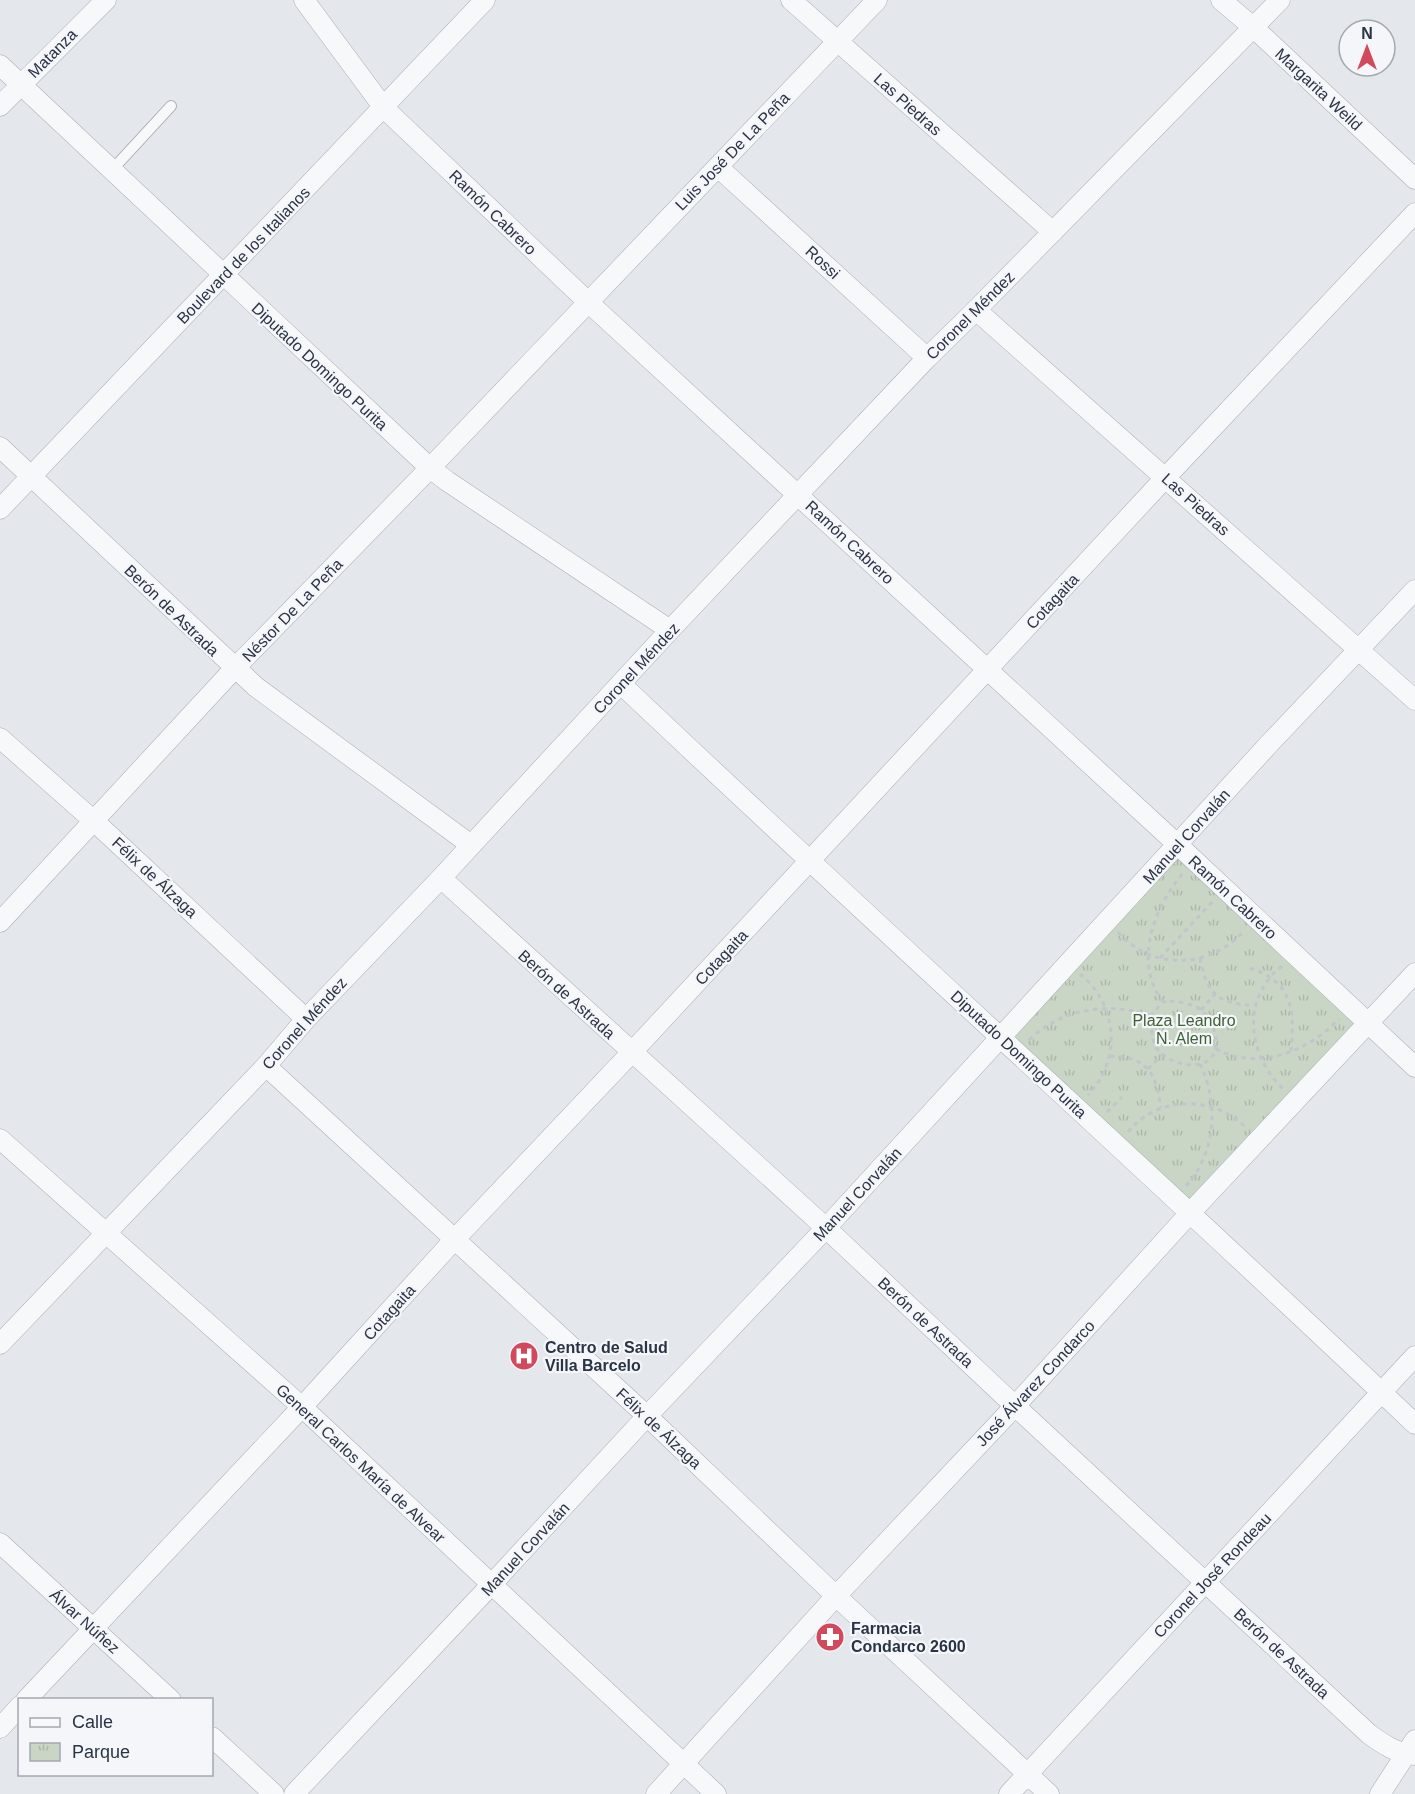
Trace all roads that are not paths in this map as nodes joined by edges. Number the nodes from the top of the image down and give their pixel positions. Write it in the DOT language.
graph roads {
  1 [pos="106,0"];
  2 [pos="304,0"];
  3 [pos="485,0"];
  4 [pos="791,0"];
  5 [pos="877,0"];
  6 [pos="1221,0"];
  7 [pos="1280,0"];
  8 [pos="1254,28"];
  9 [pos="837,41"];
  10 [pos="0,65"];
  11 [pos="21,83"];
  12 [pos="0,106"];
  13 [pos="171,106"];
  14 [pos="384,108"];
  15 [pos="718,166"];
  16 [pos="112,170"];
  17 [pos="1415,179"];
  18 [pos="1415,213"];
  19 [pos="1053,232"];
  20 [pos="223,276"];
  21 [pos="588,302"];
  22 [pos="976,310"];
  23 [pos="927,358"];
  24 [pos="0,447"];
  25 [pos="430,468"];
  26 [pos="31,476"];
  27 [pos="1166,477"];
  28 [pos="798,494"];
  29 [pos="0,509"];
  30 [pos="1415,590"];
  31 [pos="670,630"];
  32 [pos="1358,650"];
  33 [pos="234,669"];
  34 [pos="987,670"];
  35 [pos="621,684"];
  36 [pos="1415,700"];
  37 [pos="0,738"];
  38 [pos="94,820"];
  39 [pos="471,845"];
  40 [pos="1178,845"];
  41 [pos="808,862"];
  42 [pos="441,878"];
  43 [pos="0,922"];
  44 [pos="1415,973"];
  45 [pos="306,1019"];
  46 [pos="1369,1024"];
  47 [pos="1001,1037"];
  48 [pos="632,1052"];
  49 [pos="266,1066"];
  50 [pos="1415,1067"];
  51 [pos="0,1139"];
  52 [pos="1190,1213"];
  53 [pos="826,1228"];
  54 [pos="106,1233"];
  55 [pos="454,1240"];
  56 [pos="0,1344"];
  57 [pos="1415,1356"];
  58 [pos="1382,1392"];
  59 [pos="1015,1406"];
  60 [pos="302,1407"];
  61 [pos="647,1416"];
  62 [pos="1415,1424"];
  63 [pos="0,1544"];
  64 [pos="1205,1582"];
  65 [pos="491,1585"];
  66 [pos="836,1596"];
  67 [pos="92,1627"];
  68 [pos="28,1698"];
  69 [pos="169,1698"];
  70 [pos="18,1708"];
  71 [pos="0,1728"];
  72 [pos="213,1738"];
  73 [pos="1412,1750"];
  74 [pos="684,1764"];
  75 [pos="1028,1774"];
  76 [pos="274,1794"];
  77 [pos="294,1794"];
  78 [pos="656,1794"];
  79 [pos="716,1794"];
  80 [pos="1009,1794"];
  81 [pos="1049,1794"];
  82 [pos="1380,1794"];
  1 -- 11 [label="street, Matanza"];
  2 -- 14 [label="street, Ramón Cabrero"];
  3 -- 14 [label="street, Boulevard de los Italianos"];
  4 -- 9 [label="street, Las Piedras"];
  5 -- 9 [label="street, Luis José De La Peña"];
  6 -- 8 [label="street, Margarita Weild"];
  7 -- 8 [label="street, Coronel Méndez"];
  8 -- 17 [label="street, Margarita Weild"];
  8 -- 19 [label="street, Coronel Méndez"];
  9 -- 15 [label="street, Luis José De La Peña"];
  9 -- 19 [label="street, Las Piedras"];
  10 -- 11 [label="street, Diputado Domingo Purita"];
  11 -- 12 [label="street, Matanza"];
  11 -- 16 [label="street, Diputado Domingo Purita"];
  13 -- 16 [label="lane"];
  14 -- 20 [label="street, Boulevard de los Italianos"];
  14 -- 21 [label="street, Ramón Cabrero"];
  15 -- 21 [label="street, Luis José De La Peña"];
  15 -- 23 [label="street, Rossi"];
  16 -- 20 [label="street, Diputado Domingo Purita"];
  18 -- 27 [label="street, Cotagaita"];
  19 -- 22 [label="street, Coronel Méndez"];
  20 -- 25 [label="street, Diputado Domingo Purita"];
  20 -- 26 [label="street, Boulevard de los Italianos"];
  21 -- 25 [label="street, Néstor De La Peña"];
  21 -- 28 [label="street, Ramón Cabrero"];
  22 -- 23 [label="street, Coronel Méndez"];
  22 -- 27 [label="street, Las Piedras"];
  23 -- 28 [label="street, Coronel Méndez"];
  24 -- 26 [label="street, Berón de Astrada"];
  25 -- 31 [label="street, Diputado Domingo Purita"];
  25 -- 33 [label="street, Néstor De La Peña"];
  26 -- 29 [label="street, Boulevard de los Italianos"];
  26 -- 33 [label="street, Berón de Astrada"];
  27 -- 32 [label="street, Las Piedras"];
  27 -- 34 [label="street, Cotagaita"];
  28 -- 31 [label="street, Coronel Méndez"];
  28 -- 34 [label="street, Ramón Cabrero"];
  30 -- 32 [label="street, Manuel Corvalán"];
  31 -- 35 [label="street, Coronel Méndez"];
  32 -- 36 [label="street, Las Piedras"];
  32 -- 40 [label="street, Manuel Corvalán"];
  33 -- 38 [label="street, Néstor De La Peña"];
  33 -- 39 [label="street, Berón de Astrada"];
  34 -- 40 [label="street, Ramón Cabrero"];
  34 -- 41 [label="street, Cotagaita"];
  35 -- 39 [label="street, Coronel Méndez"];
  35 -- 41 [label="street, Diputado Domingo Purita"];
  37 -- 38 [label="street, Félix de Álzaga"];
  38 -- 43 [label="street, Néstor De La Peña"];
  38 -- 45 [label="street, Félix de Álzaga"];
  39 -- 42 [label="street, Coronel Méndez"];
  40 -- 46 [label="street, Ramón Cabrero"];
  40 -- 47 [label="street, Manuel Corvalán"];
  41 -- 47 [label="street, Diputado Domingo Purita"];
  41 -- 48 [label="street, Cotagaita"];
  42 -- 45 [label="street, Coronel Méndez"];
  42 -- 48 [label="street, Berón de Astrada"];
  44 -- 46 [label="street, José Álvarez Condarco"];
  45 -- 49 [label="street, Coronel Méndez"];
  46 -- 50 [label="street, Ramón Cabrero"];
  46 -- 52 [label="street, José Álvarez Condarco"];
  47 -- 52 [label="street, Diputado Domingo Purita"];
  47 -- 53 [label="street, Manuel Corvalán"];
  48 -- 53 [label="street, Berón de Astrada"];
  48 -- 55 [label="street, Cotagaita"];
  49 -- 54 [label="street, Coronel Méndez"];
  49 -- 55 [label="street, Félix de Álzaga"];
  51 -- 54 [label="street, General Carlos María de Alvear"];
  52 -- 58 [label="street, Diputado Domingo Purita"];
  52 -- 59 [label="street, José Álvarez Condarco"];
  53 -- 59 [label="street, Berón de Astrada"];
  53 -- 61 [label="street, Manuel Corvalán"];
  54 -- 56 [label="street, Coronel Méndez"];
  54 -- 60 [label="street, General Carlos María de Alvear"];
  55 -- 60 [label="street, Cotagaita"];
  55 -- 61 [label="street, Félix de Álzaga"];
  57 -- 58 [label="street, Coronel José Rondeau"];
  58 -- 62 [label="street, Diputado Domingo Purita"];
  58 -- 64 [label="street, Coronel José Rondeau"];
  59 -- 64 [label="street, Berón de Astrada"];
  59 -- 66 [label="street, José Álvarez Condarco"];
  60 -- 65 [label="street, General Carlos María de Alvear"];
  60 -- 67 [label="street, Cotagaita"];
  61 -- 65 [label="street, Manuel Corvalán"];
  61 -- 66 [label="street, Félix de Álzaga"];
  63 -- 67 [label="street, Álvar Núñez"];
  64 -- 73 [label="street, Berón de Astrada"];
  64 -- 75 [label="street, Coronel José Rondeau"];
  65 -- 74 [label="street, General Carlos María de Alvear"];
  65 -- 77 [label="street, Manuel Corvalán"];
  66 -- 74 [label="street, José Álvarez Condarco"];
  66 -- 75 [label="street, Félix de Álzaga"];
  67 -- 68 [label="street, Cotagaita"];
  67 -- 69 [label="street, Álvar Núñez"];
  70 -- 71 [label="street"];
  72 -- 76 [label="street"];
  73 -- 82 [label="street"];
  74 -- 78 [label="street, José Álvarez Condarco"];
  74 -- 79 [label="street, General Carlos María de Alvear"];
  75 -- 80 [label="street, Coronel José Rondeau"];
  75 -- 81 [label="street, Félix de Álzaga"];
}
